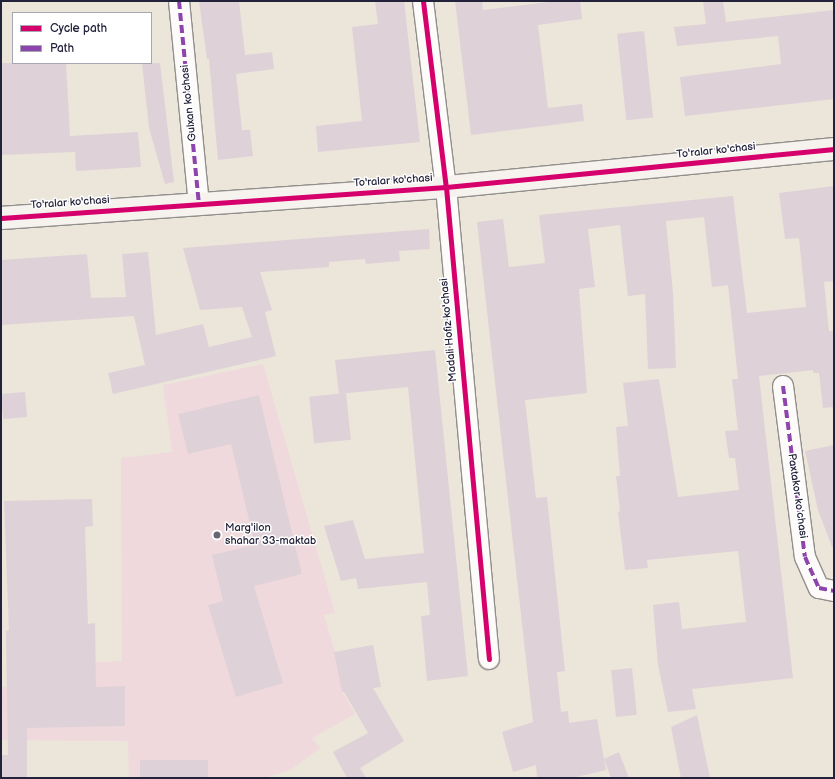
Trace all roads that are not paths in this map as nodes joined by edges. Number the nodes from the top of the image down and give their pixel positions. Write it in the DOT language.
graph roads {
  1 [pos="179,1"];
  2 [pos="423,1"];
  3 [pos="834,149"];
  4 [pos="446,187"];
  5 [pos="199,204"];
  6 [pos="1,218"];
  7 [pos="783,386"];
  8 [pos="834,591"];
  9 [pos="489,659"];
  1 -- 5 [label="street, Gulxan ko'chasi"];
  2 -- 4 [label="street, Madali Hofiz ko'chasi"];
  3 -- 4 [label="street, To'ralar ko'chasi"];
  4 -- 5 [label="street, To'ralar ko'chasi"];
  4 -- 9 [label="street, Madali Hofiz ko'chasi"];
  5 -- 6 [label="street, To'ralar ko'chasi"];
  7 -- 8 [label="street, Paxtakor koʻchasi"];
}
